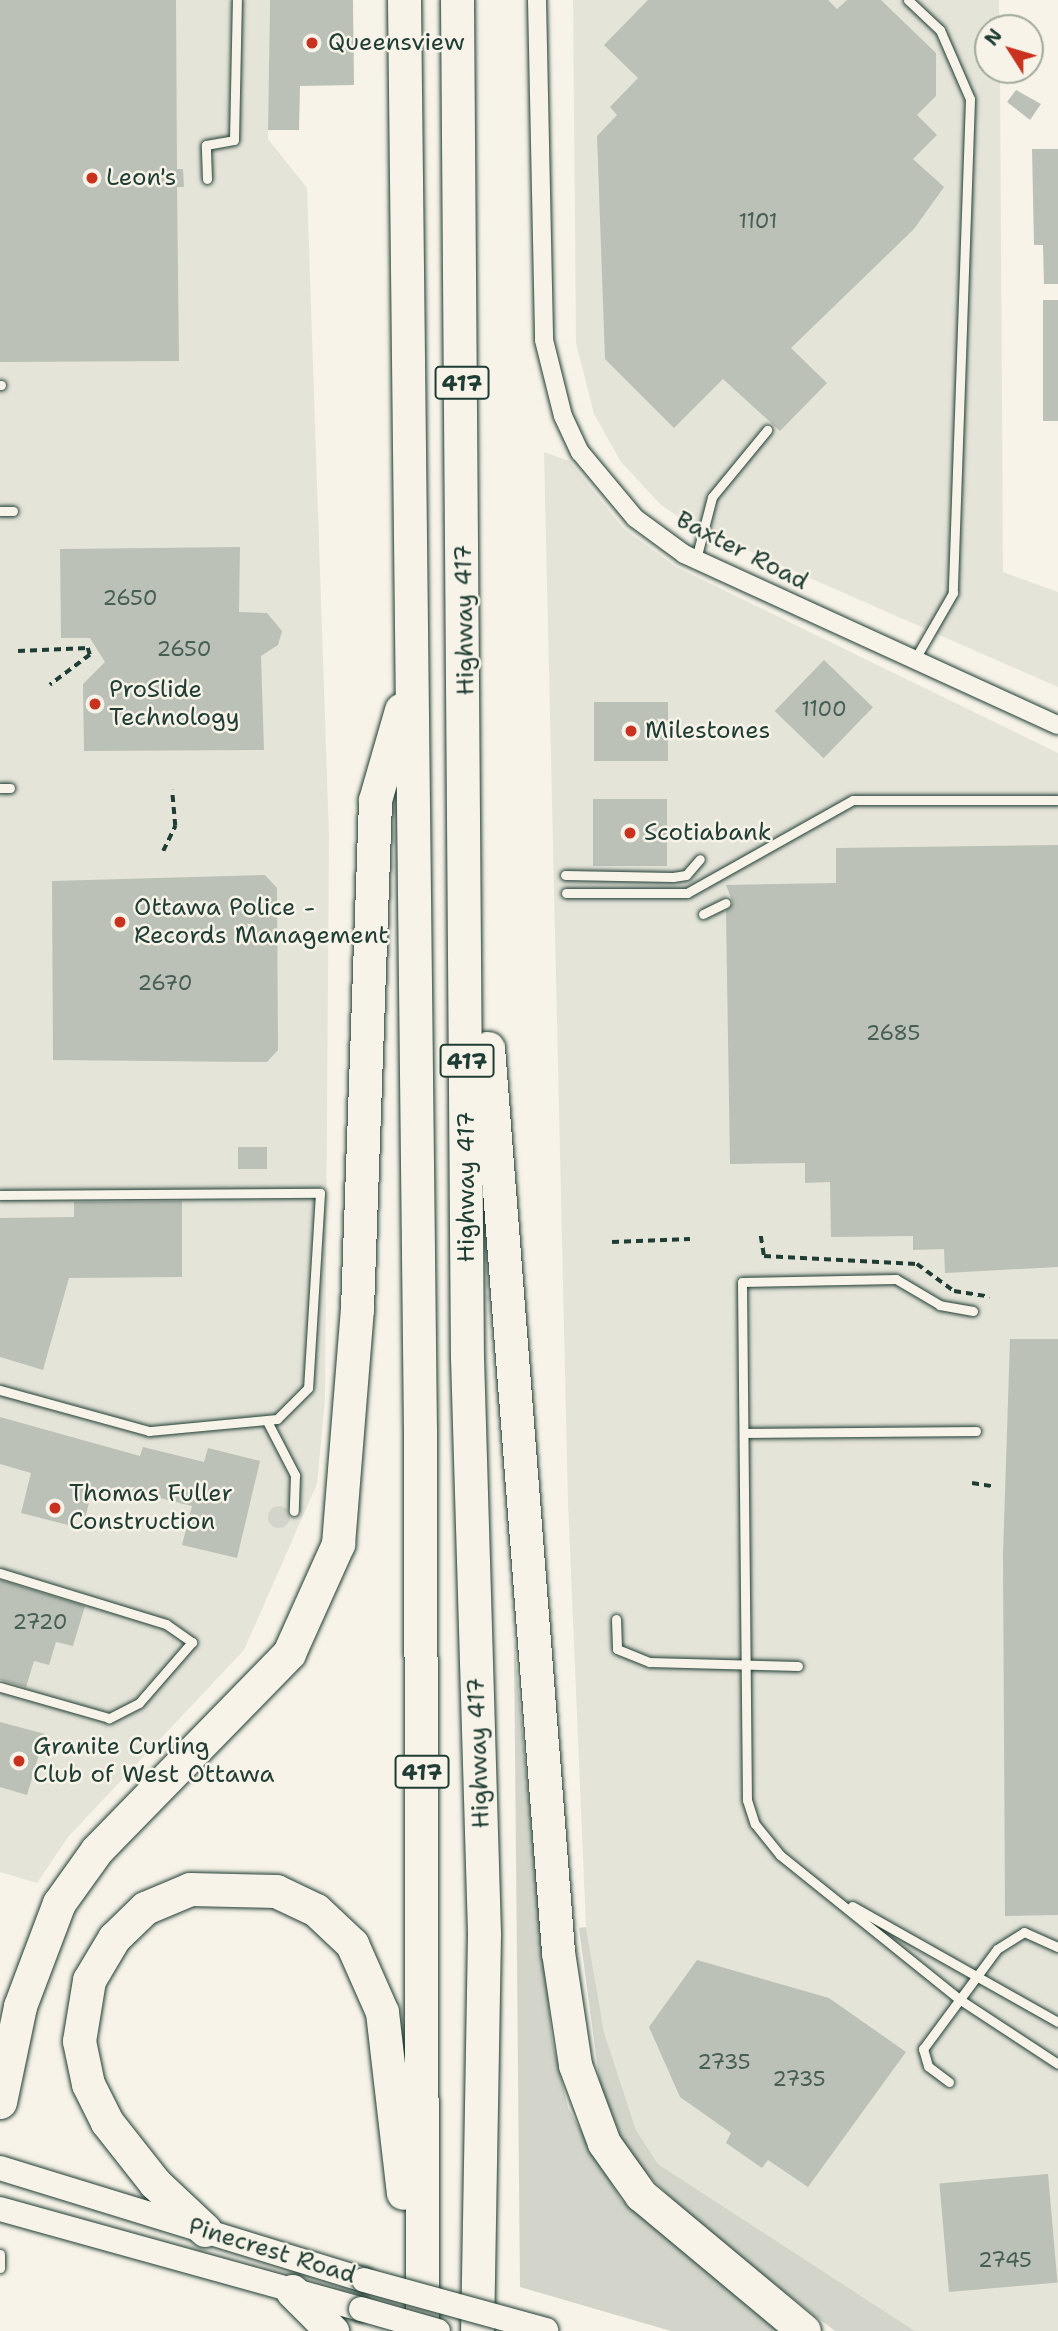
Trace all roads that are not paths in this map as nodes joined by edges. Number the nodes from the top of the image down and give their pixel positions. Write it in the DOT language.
graph roads {
  1 [pos="237,0"];
  2 [pos="404,0"];
  3 [pos="457,0"];
  4 [pos="537,0"];
  5 [pos="908,0"];
  6 [pos="207,179"];
  7 [pos="766,430"];
  8 [pos="0,511"];
  9 [pos="13,511"];
  10 [pos="696,559"];
  11 [pos="916,657"];
  12 [pos="411,678"];
  13 [pos="1058,725"];
  14 [pos="467,765"];
  15 [pos="1058,800"];
  16 [pos="699,859"];
  17 [pos="565,875"];
  18 [pos="566,893"];
  19 [pos="726,902"];
  20 [pos="703,914"];
  21 [pos="0,1195"];
  22 [pos="973,1311"];
  23 [pos="0,1390"];
  24 [pos="268,1423"];
  25 [pos="976,1431"];
  26 [pos="744,1433"];
  27 [pos="294,1511"];
  28 [pos="0,1573"];
  29 [pos="616,1619"];
  30 [pos="745,1665"];
  31 [pos="798,1665"];
  32 [pos="0,1688"];
  33 [pos="841,1901"];
  34 [pos="1058,1947"];
  35 [pos="974,1979"];
  36 [pos="959,1999"];
  37 [pos="1058,2022"];
  38 [pos="1058,2064"];
  39 [pos="949,2082"];
  40 [pos="0,2102"];
  41 [pos="0,2168"];
  42 [pos="480,2177"];
  43 [pos="0,2209"];
  44 [pos="212,2233"];
  45 [pos="0,2254"];
  46 [pos="0,2268"];
  47 [pos="292,2291"];
  48 [pos="548,2330"];
  49 [pos="332,2331"];
  50 [pos="414,2331"];
  51 [pos="422,2331"];
  52 [pos="438,2331"];
  53 [pos="477,2331"];
  54 [pos="490,2331"];
  55 [pos="804,2331"];
  1 -- 6 [label="lane"];
  2 -- 12 [label="highway, 417"];
  3 -- 14 [label="highway, Highway 417 / 417"];
  4 -- 10 [label="street, Baxter Road"];
  5 -- 11 [label="lane"];
  7 -- 10 [label="lane"];
  8 -- 9 [label="lane"];
  10 -- 11 [label="street, Baxter Road"];
  11 -- 13 [label="street, Baxter Road"];
  12 -- 40 [label="highway"];
  12 -- 51 [label="highway, 417"];
  14 -- 42 [label="highway, Highway 417 / 417"];
  14 -- 55 [label="highway"];
  15 -- 18 [label="lane"];
  16 -- 17 [label="lane"];
  19 -- 20 [label="lane"];
  21 -- 24 [label="lane"];
  22 -- 26 [label="lane"];
  23 -- 24 [label="lane"];
  24 -- 27 [label="lane"];
  25 -- 26 [label="lane"];
  26 -- 30 [label="lane"];
  28 -- 32 [label="lane"];
  29 -- 30 [label="lane"];
  30 -- 31 [label="lane"];
  30 -- 33 [label="lane"];
  33 -- 35 [label="lane"];
  33 -- 36 [label="lane"];
  34 -- 35 [label="lane"];
  35 -- 36 [label="lane"];
  35 -- 37 [label="lane"];
  36 -- 38 [label="lane"];
  36 -- 39 [label="lane"];
  41 -- 44 [label="main road, Pinecrest Road"];
  42 -- 53 [label="highway, Highway 417 / 417"];
  42 -- 54 [label="highway"];
  43 -- 47 [label="main road, Pinecrest Road"];
  44 -- 48 [label="main road, Pinecrest Road, bridge"];
  44 -- 50 [label="highway"];
  45 -- 46 [label="lane"];
  47 -- 49 [label="highway"];
  47 -- 52 [label="main road, Pinecrest Road, bridge"];
}
